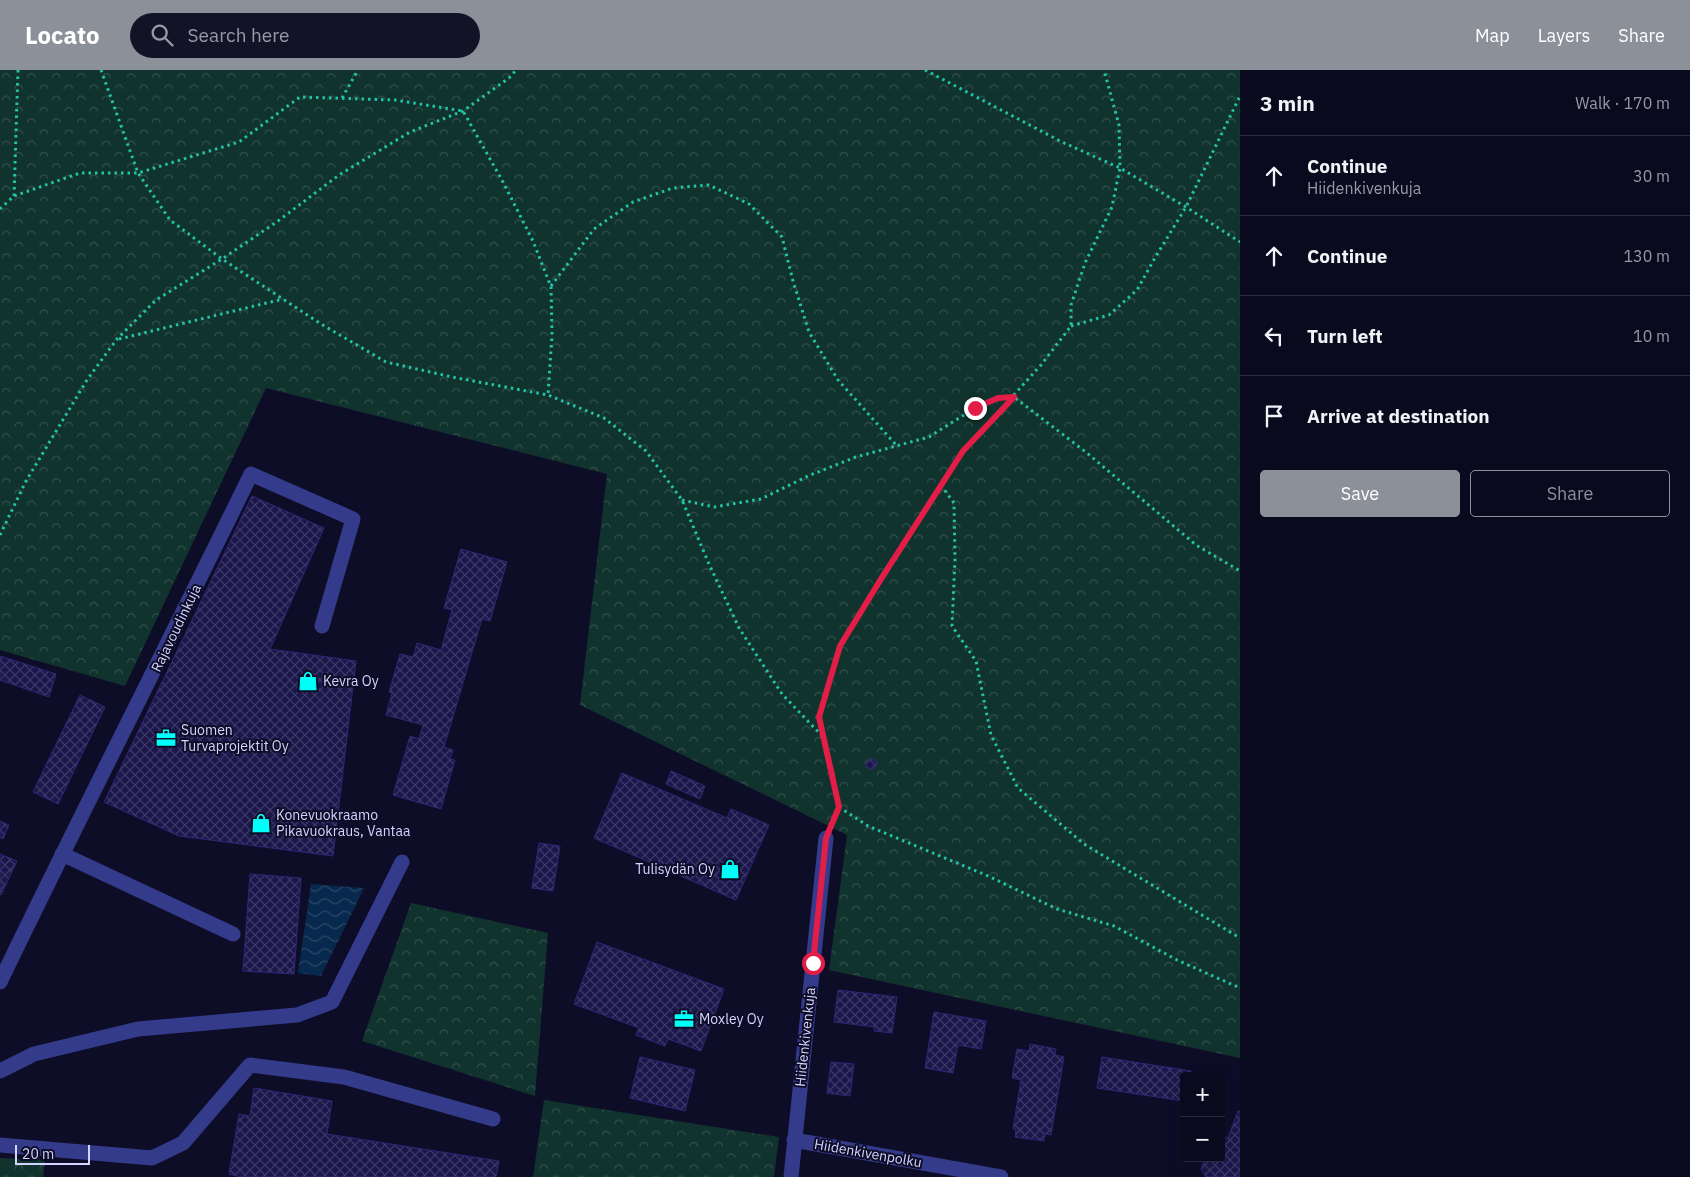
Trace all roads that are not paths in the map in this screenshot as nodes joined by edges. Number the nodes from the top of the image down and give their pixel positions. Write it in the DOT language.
graph roads {
  1 [pos="322,626"];
  2 [pos="826,838"];
  3 [pos="62,854"];
  4 [pos="402,862"];
  5 [pos="233,934"];
  6 [pos="0,982"];
  7 [pos="0,1071"];
  8 [pos="493,1118"];
  9 [pos="794,1140"];
  10 [pos="0,1145"];
  11 [pos="791,1177"];
  12 [pos="1001,1177"];
  1 -- 3 [label="street, Rajavoudinkuja"];
  2 -- 9 [label="street, Hiidenkivenkuja"];
  3 -- 5 [label="street"];
  3 -- 6 [label="street, Rajavoudinkuja"];
  4 -- 7 [label="street"];
  8 -- 10 [label="street"];
  9 -- 11 [label="street, Hiidenkivenkuja"];
  9 -- 12 [label="street, Hiidenkivenpolku"];
}
